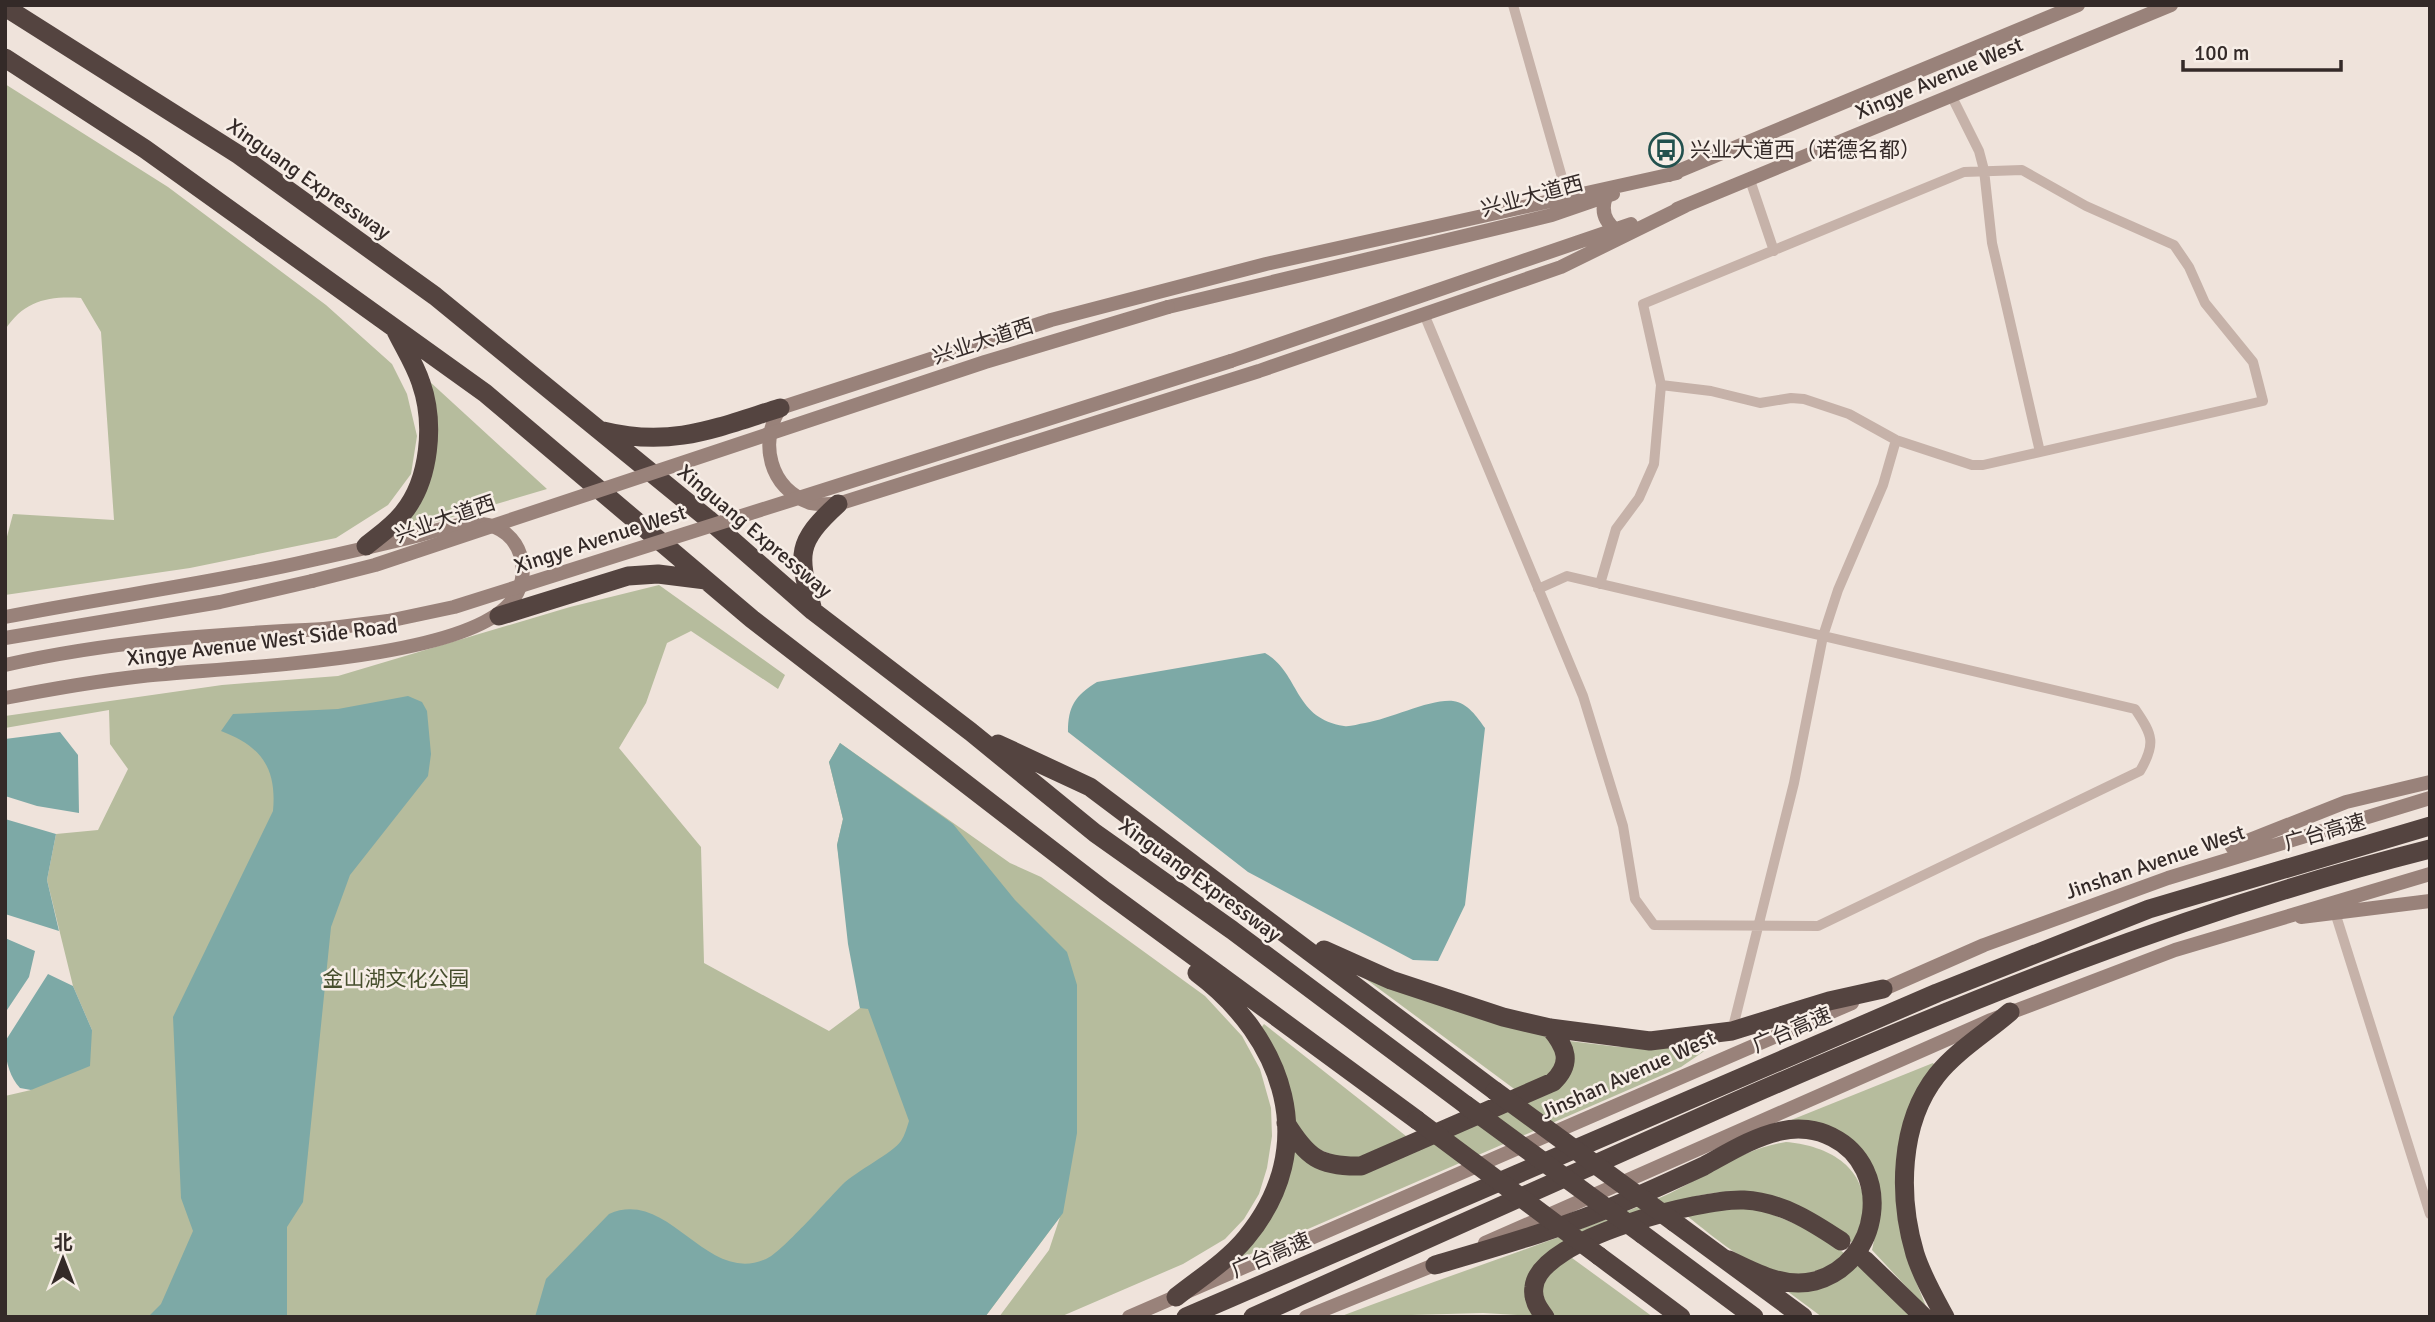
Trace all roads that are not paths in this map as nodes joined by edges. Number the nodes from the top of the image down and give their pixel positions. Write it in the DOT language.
graph roads {
  1 [pos="1513,5"];
  2 [pos="2078,5"];
  3 [pos="2171,5"];
  4 [pos="5,7"];
  5 [pos="5,58"];
  6 [pos="1951,95"];
  7 [pos="1984,170"];
  8 [pos="1677,173"];
  9 [pos="1750,180"];
  10 [pos="1567,195"];
  11 [pos="1606,197"];
  12 [pos="1685,206"];
  13 [pos="1616,230"];
  14 [pos="1774,251"];
  15 [pos="1424,314"];
  16 [pos="393,325"];
  17 [pos="1661,385"];
  18 [pos="780,408"];
  19 [pos="596,428"];
  20 [pos="1896,440"];
  21 [pos="2040,452"];
  22 [pos="838,504"];
  23 [pos="366,546"];
  24 [pos="706,580"];
  25 [pos="1600,584"];
  26 [pos="1538,589"];
  27 [pos="813,611"];
  28 [pos="499,616"];
  29 [pos="5,617"];
  30 [pos="1823,636"];
  31 [pos="5,638"];
  32 [pos="5,665"];
  33 [pos="5,698"];
  34 [pos="971,732"];
  35 [pos="2430,782"];
  36 [pos="2430,798"];
  37 [pos="993,804"];
  38 [pos="2430,826"];
  39 [pos="2430,849"];
  40 [pos="2430,874"];
  41 [pos="2168,878"];
  42 [pos="2430,901"];
  43 [pos="2333,908"];
  44 [pos="1758,925"];
  45 [pos="1282,929"];
  46 [pos="1884,989"];
  47 [pos="2010,1012"];
  48 [pos="1550,1028"];
  49 [pos="1732,1031"];
  50 [pos="1286,1122"];
  51 [pos="2430,1214"];
  52 [pos="1841,1241"];
  53 [pos="1865,1260"];
  54 [pos="1729,1261"];
  55 [pos="1435,1265"];
  56 [pos="1176,1297"];
  57 [pos="1129,1317"];
  58 [pos="1186,1317"];
  59 [pos="1253,1317"];
  60 [pos="1306,1317"];
  61 [pos="1545,1317"];
  62 [pos="1681,1317"];
  63 [pos="1754,1317"];
  64 [pos="1803,1317"];
  65 [pos="1924,1317"];
  66 [pos="1945,1317"];
  1 -- 10 [label="street"];
  2 -- 8 [label="main road, Xingye Avenue West"];
  3 -- 6 [label="main road, Xingye Avenue West"];
  4 -- 19 [label="highway, Xinguang Expressway"];
  5 -- 16 [label="highway"];
  6 -- 7 [label="street"];
  6 -- 9 [label="main road, Xingye Avenue West"];
  7 -- 14 [label="street"];
  7 -- 21 [label="street"];
  7 -- 21 [label="street"];
  8 -- 10 [label="main road"];
  8 -- 11 [label="main road, 兴业大道西"];
  9 -- 12 [label="main road, Xingye Avenue West"];
  9 -- 14 [label="street"];
  10 -- 18 [label="main road"];
  11 -- 13 [label="main road"];
  11 -- 31 [label="main road, 兴业大道西, bridge"];
  12 -- 13 [label="main road"];
  12 -- 15 [label="main road"];
  13 -- 32 [label="main road, Xingye Avenue West, bridge"];
  14 -- 17 [label="street"];
  15 -- 22 [label="main road"];
  15 -- 26 [label="street"];
  16 -- 23 [label="highway"];
  16 -- 24 [label="highway"];
  17 -- 20 [label="street"];
  17 -- 25 [label="street"];
  18 -- 19 [label="highway"];
  18 -- 22 [label="main road"];
  19 -- 27 [label="highway, Xinguang Expressway"];
  20 -- 21 [label="street"];
  20 -- 30 [label="street"];
  22 -- 27 [label="highway"];
  23 -- 28 [label="main road, Xingye Avenue West Side Road"];
  23 -- 29 [label="main road, Xingye Avenue West Side Road"];
  24 -- 28 [label="highway"];
  24 -- 37 [label="highway"];
  25 -- 26 [label="street"];
  25 -- 30 [label="street"];
  26 -- 44 [label="street"];
  27 -- 34 [label="highway, Xinguang Expressway"];
  28 -- 33 [label="main road, Xingye Avenue West Side Road"];
  30 -- 44 [label="street"];
  30 -- 44 [label="street"];
  34 -- 45 [label="highway"];
  34 -- 63 [label="highway, Xinguang Expressway, bridge"];
  35 -- 41 [label="main road"];
  36 -- 41 [label="main road, Jinshan Avenue West"];
  37 -- 50 [label="highway"];
  37 -- 62 [label="highway, bridge"];
  38 -- 58 [label="highway, 广台高速"];
  39 -- 59 [label="highway, 广台高速"];
  40 -- 43 [label="main road"];
  41 -- 46 [label="main road, Jinshan Avenue West"];
  42 -- 43 [label="main road"];
  43 -- 47 [label="main road"];
  43 -- 51 [label="street"];
  44 -- 49 [label="street"];
  45 -- 48 [label="highway"];
  45 -- 54 [label="highway, bridge"];
  46 -- 49 [label="highway"];
  46 -- 56 [label="main road, Jinshan Avenue West"];
  47 -- 55 [label="main road"];
  47 -- 66 [label="highway"];
  48 -- 49 [label="highway"];
  48 -- 50 [label="highway"];
  50 -- 56 [label="highway"];
  52 -- 61 [label="highway"];
  53 -- 65 [label="highway"];
  54 -- 55 [label="highway"];
  54 -- 64 [label="highway"];
  55 -- 60 [label="main road"];
  56 -- 57 [label="main road, Jinshan Avenue West"];
}
